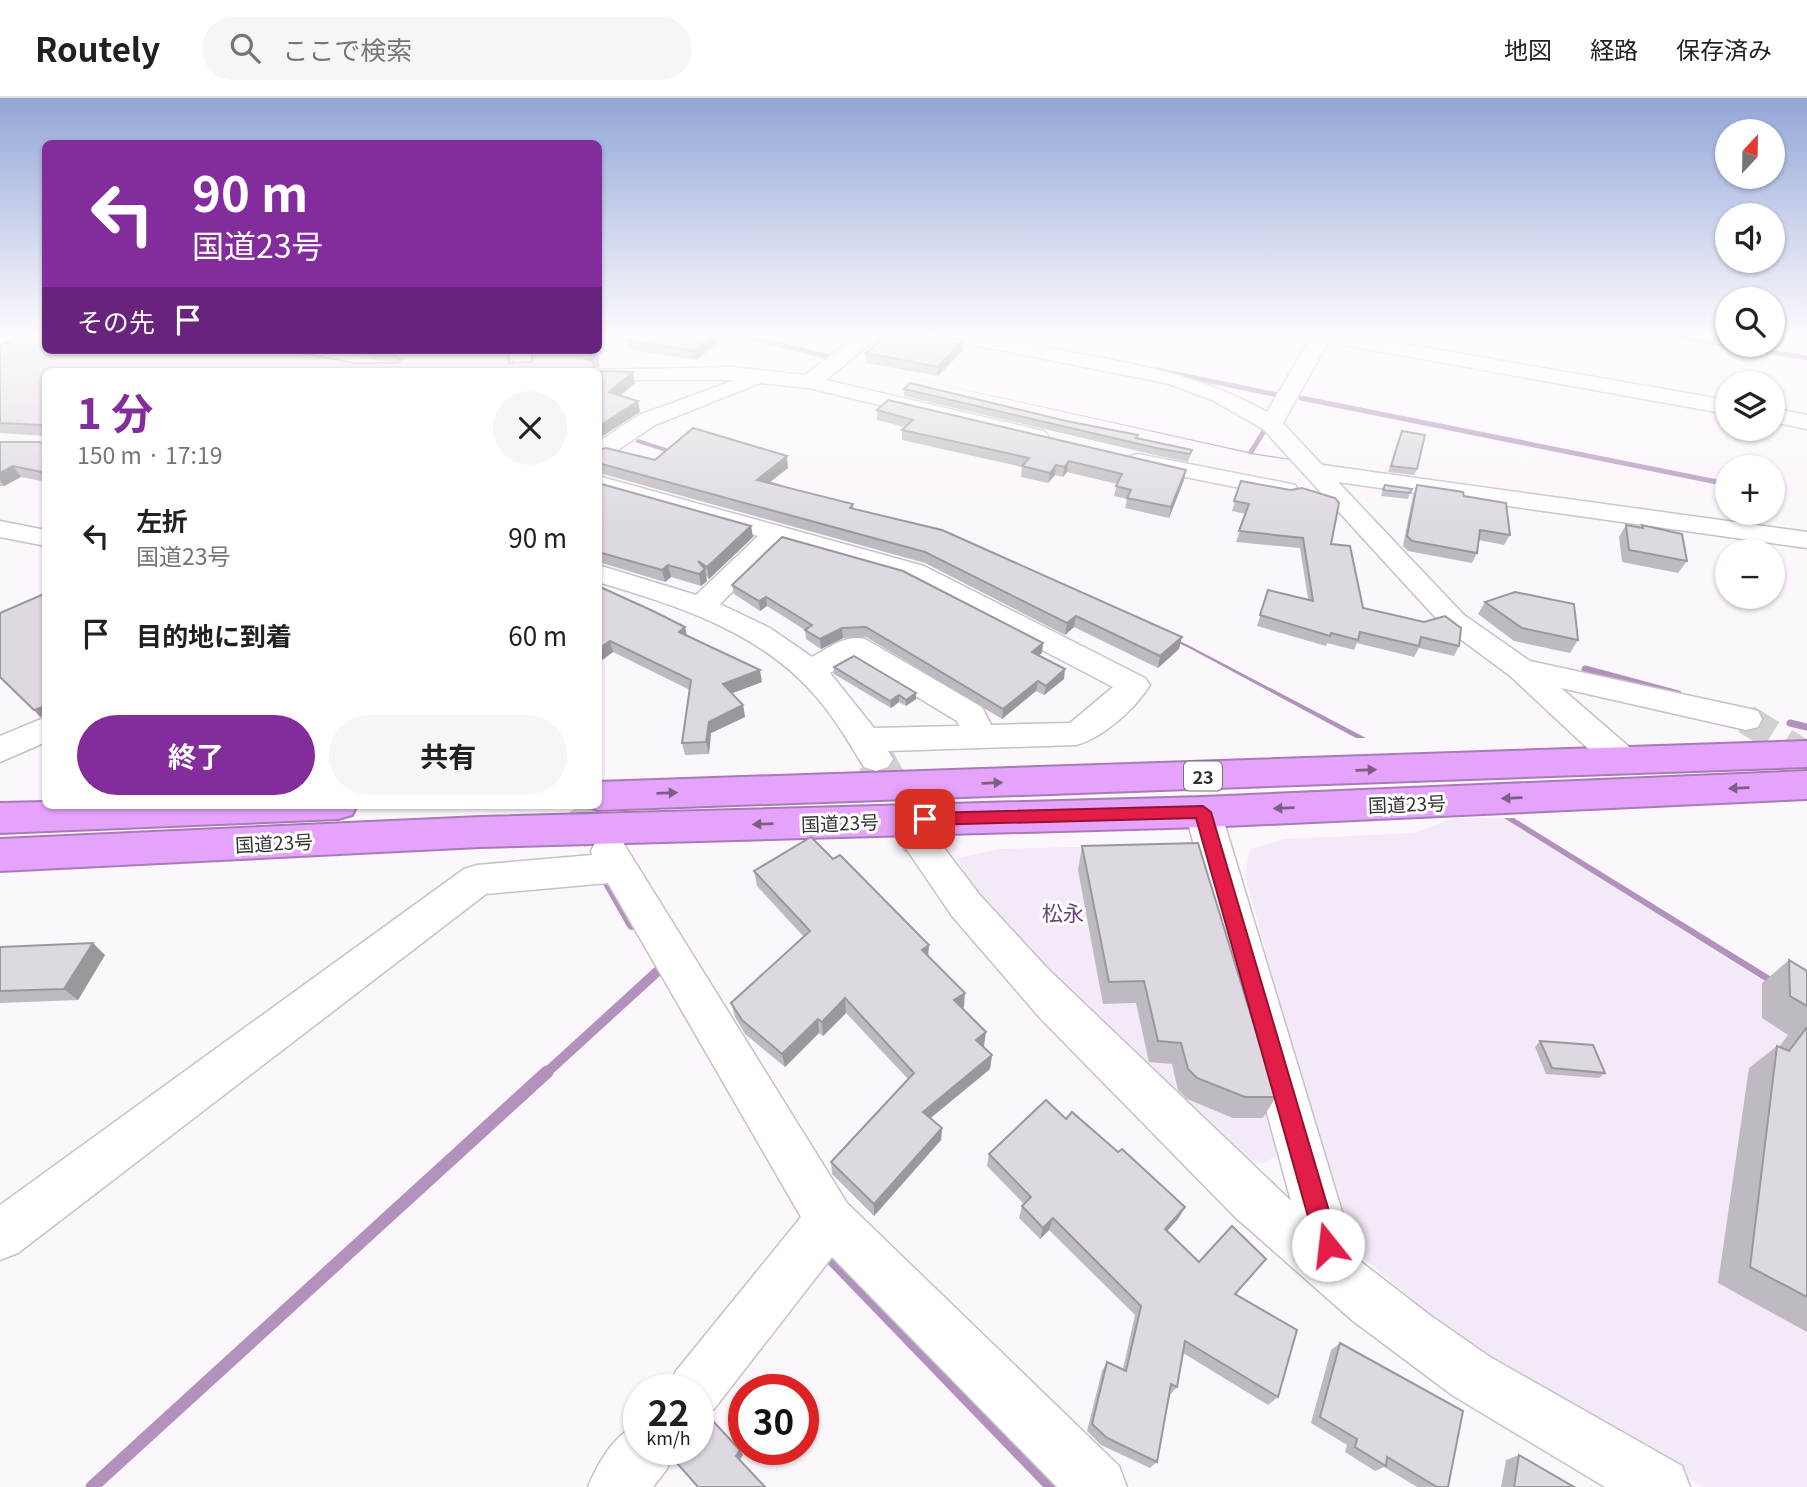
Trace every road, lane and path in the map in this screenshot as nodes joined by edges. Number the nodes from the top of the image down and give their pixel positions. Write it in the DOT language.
graph roads {
  1 [pos="706,398"];
  2 [pos="875,398"];
  3 [pos="1225,398"];
  4 [pos="1292,398"];
  5 [pos="1676,398"];
  6 [pos="1715,405"];
  7 [pos="1785,417"];
  8 [pos="1807,422"];
  9 [pos="1278,431"];
  10 [pos="1061,442"];
  11 [pos="602,450"];
  12 [pos="1114,455"];
  13 [pos="1259,467"];
  14 [pos="1313,469"];
  15 [pos="602,484"];
  16 [pos="0,529"];
  17 [pos="776,534"];
  18 [pos="42,537"];
  19 [pos="1807,540"];
  20 [pos="602,574"];
  21 [pos="702,605"];
  22 [pos="1520,668"];
  23 [pos="810,672"];
  24 [pos="1746,719"];
  25 [pos="42,729"];
  26 [pos="979,737"];
  27 [pos="0,750"];
  28 [pos="1807,754"];
  29 [pos="1623,761"];
  30 [pos="1807,786"];
  31 [pos="602,796"];
  32 [pos="234,809"];
  33 [pos="1203,812"];
  34 [pos="0,818"];
  35 [pos="925,850"];
  36 [pos="0,855"];
  37 [pos="830,1220"];
  38 [pos="0,1235"];
  39 [pos="1335,1271"];
  40 [pos="708,1374"];
  41 [pos="634,1465"];
  42 [pos="617,1487"];
  43 [pos="1098,1487"];
  44 [pos="1661,1487"];
  1 -- 11 [label="street"];
  2 -- 10 [label="street"];
  3 -- 9 [label="street"];
  4 -- 9 [label="street"];
  5 -- 6 [label="street"];
  7 -- 8 [label="street"];
  9 -- 13 [label="street"];
  9 -- 14 [label="street"];
  12 -- 13 [label="street"];
  13 -- 14 [label="street"];
  14 -- 19 [label="street"];
  14 -- 22 [label="street"];
  15 -- 17 [label="street"];
  16 -- 18 [label="street"];
  17 -- 21 [label="street"];
  17 -- 26 [label="street"];
  20 -- 21 [label="street"];
  21 -- 23 [label="street"];
  22 -- 24 [label="street"];
  22 -- 29 [label="street"];
  23 -- 26 [label="street"];
  23 -- 26 [label="street"];
  25 -- 27 [label="street"];
  28 -- 29 [label="highway, 国道23号 / 23"];
  31 -- 29 [label="highway, 国道23号 / 23, one-way"];
  30 -- 33 [label="highway, 国道23号 / 23, one-way"];
  32 -- 34 [label="highway, 国道23号"];
  33 -- 36 [label="highway, 国道23号 / 23, one-way"];
  33 -- 39 [label="street"];
  35 -- 39 [label="street"];
  37 -- 38 [label="street"];
  37 -- 40 [label="street"];
  37 -- 43 [label="street"];
  39 -- 44 [label="street"];
  41 -- 42 [label="street"];
}
